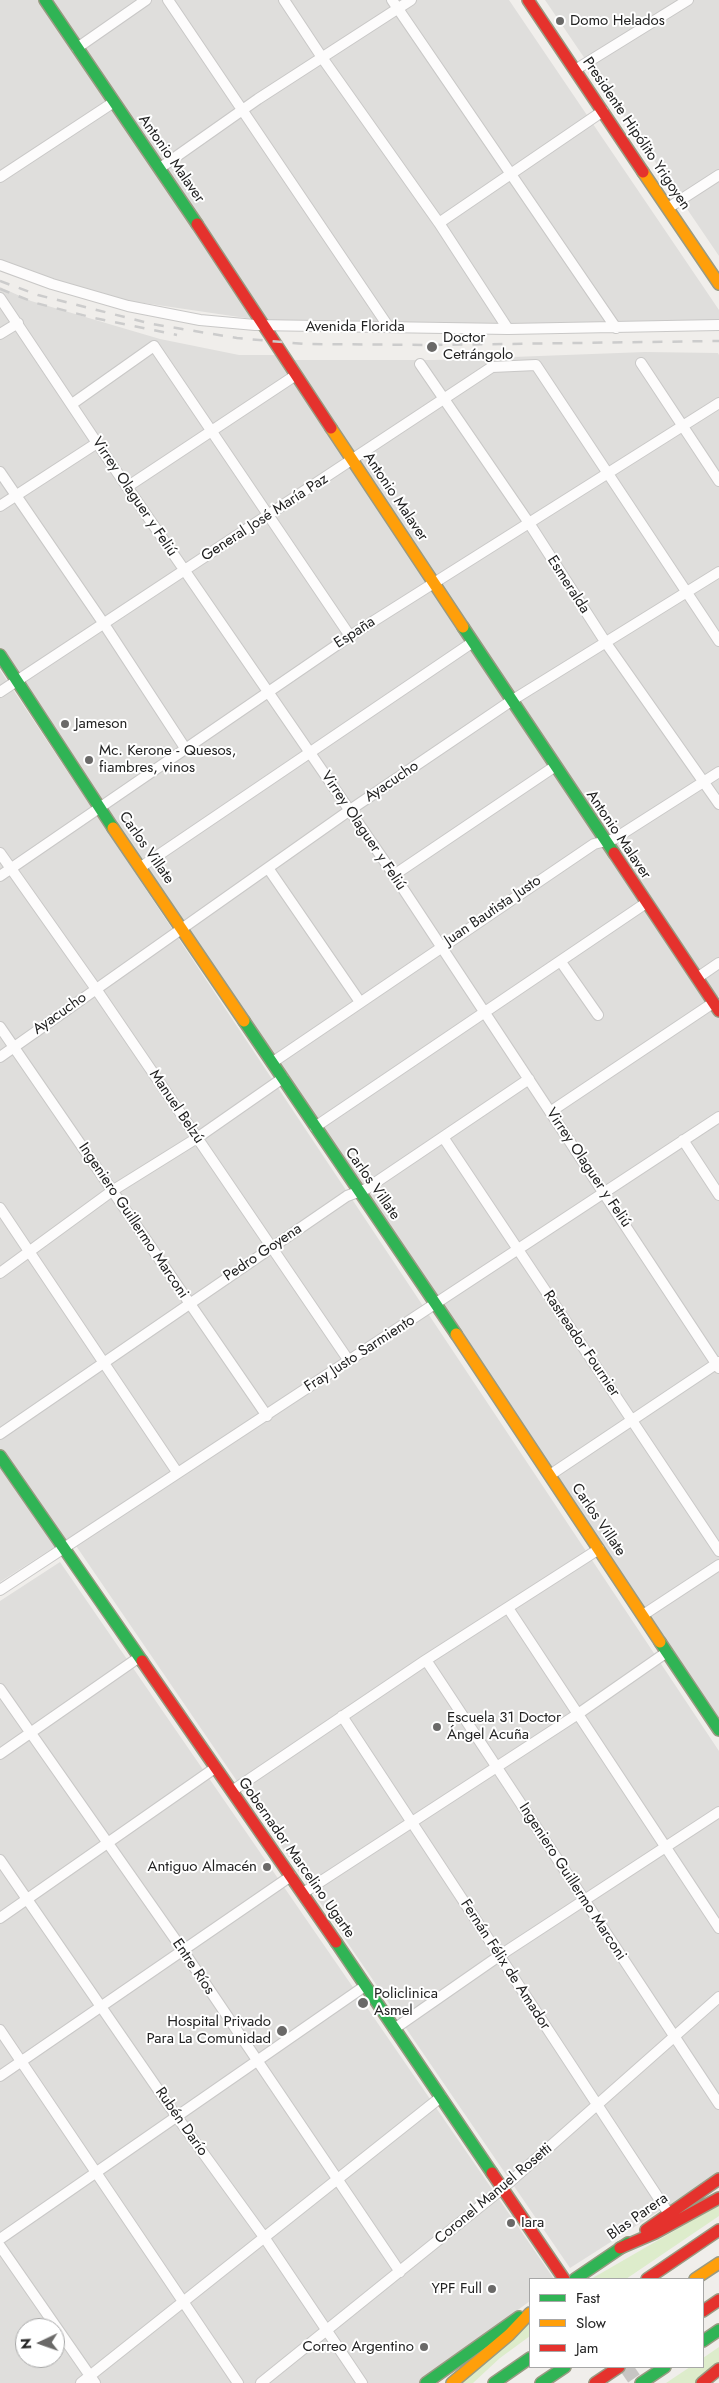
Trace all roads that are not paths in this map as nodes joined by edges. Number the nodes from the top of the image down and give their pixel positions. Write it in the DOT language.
graph roads {
  1 [pos="45,0"];
  2 [pos="146,0"];
  3 [pos="168,0"];
  4 [pos="284,0"];
  5 [pos="392,0"];
  6 [pos="411,0"];
  7 [pos="528,0"];
  8 [pos="688,0"];
  9 [pos="398,9"];
  10 [pos="77,48"];
  11 [pos="323,59"];
  12 [pos="575,70"];
  13 [pos="114,102"];
  14 [pos="242,110"];
  15 [pos="602,111"];
  16 [pos="160,168"];
  17 [pos="510,175"];
  18 [pos="719,175"];
  19 [pos="0,177"];
  20 [pos="668,208"];
  21 [pos="439,223"];
  22 [pos="0,265"];
  23 [pos="717,278"];
  24 [pos="0,298"];
  25 [pos="18,323"];
  26 [pos="719,325"];
  27 [pos="266,326"];
  28 [pos="388,326"];
  29 [pos="616,328"];
  30 [pos="508,329"];
  31 [pos="0,334"];
  32 [pos="641,363"];
  33 [pos="420,364"];
  34 [pos="296,375"];
  35 [pos="444,397"];
  36 [pos="719,403"];
  37 [pos="72,404"];
  38 [pos="683,426"];
  39 [pos="211,431"];
  40 [pos="96,443"];
  41 [pos="352,461"];
  42 [pos="0,472"];
  43 [pos="609,473"];
  44 [pos="719,481"];
  45 [pos="127,487"];
  46 [pos="16,495"];
  47 [pos="0,506"];
  48 [pos="268,515"];
  49 [pos="529,523"];
  50 [pos="185,571"];
  51 [pos="719,572"];
  52 [pos="434,582"];
  53 [pos="686,593"];
  54 [pos="104,624"];
  55 [pos="350,636"];
  56 [pos="719,641"];
  57 [pos="473,642"];
  58 [pos="606,643"];
  59 [pos="0,655"];
  60 [pos="16,681"];
  61 [pos="0,692"];
  62 [pos="268,692"];
  63 [pos="511,701"];
  64 [pos="185,748"];
  65 [pos="310,753"];
  66 [pos="554,767"];
  67 [pos="719,772"];
  68 [pos="704,782"];
  69 [pos="719,804"];
  70 [pos="100,809"];
  71 [pos="350,810"];
  72 [pos="604,841"];
  73 [pos="0,853"];
  74 [pos="141,867"];
  75 [pos="268,868"];
  76 [pos="10,869"];
  77 [pos="394,875"];
  78 [pos="0,876"];
  79 [pos="646,904"];
  80 [pos="182,927"];
  81 [pos="440,946"];
  82 [pos="561,962"];
  83 [pos="719,964"];
  84 [pos="697,978"];
  85 [pos="96,989"];
  86 [pos="360,1002"];
  87 [pos="716,1007"];
  88 [pos="486,1013"];
  89 [pos="598,1015"];
  90 [pos="0,1027"];
  91 [pos="14,1047"];
  92 [pos="0,1057"];
  93 [pos="272,1062"];
  94 [pos="283,1078"];
  95 [pos="528,1079"];
  96 [pos="550,1112"];
  97 [pos="719,1117"];
  98 [pos="315,1127"];
  99 [pos="443,1136"];
  100 [pos="197,1138"];
  101 [pos="683,1140"];
  102 [pos="112,1191"];
  103 [pos="359,1191"];
  104 [pos="605,1192"];
  105 [pos="719,1195"];
  106 [pos="0,1208"];
  107 [pos="271,1247"];
  108 [pos="518,1250"];
  109 [pos="30,1251"];
  110 [pos="0,1273"];
  111 [pos="189,1303"];
  112 [pos="436,1304"];
  113 [pos="349,1361"];
  114 [pos="103,1362"];
  115 [pos="718,1365"];
  116 [pos="266,1416"];
  117 [pos="632,1421"];
  118 [pos="0,1434"];
  119 [pos="0,1456"];
  120 [pos="177,1472"];
  121 [pos="550,1475"];
  122 [pos="599,1549"];
  123 [pos="63,1550"];
  124 [pos="719,1551"];
  125 [pos="719,1565"];
  126 [pos="0,1590"];
  127 [pos="508,1608"];
  128 [pos="642,1615"];
  129 [pos="667,1652"];
  130 [pos="138,1658"];
  131 [pos="426,1660"];
  132 [pos="0,1689"];
  133 [pos="578,1714"];
  134 [pos="342,1716"];
  135 [pos="719,1730"];
  136 [pos="31,1733"];
  137 [pos="0,1754"];
  138 [pos="496,1766"];
  139 [pos="215,1768"];
  140 [pos="232,1792"];
  141 [pos="719,1812"];
  142 [pos="412,1822"];
  143 [pos="108,1843"];
  144 [pos="666,1847"];
  145 [pos="0,1860"];
  146 [pos="291,1876"];
  147 [pos="303,1893"];
  148 [pos="27,1899"];
  149 [pos="584,1900"];
  150 [pos="0,1918"];
  151 [pos="719,1928"];
  152 [pos="182,1949"];
  153 [pos="499,1956"];
  154 [pos="366,1986"];
  155 [pos="719,1997"];
  156 [pos="101,2005"];
  157 [pos="394,2029"];
  158 [pos="0,2030"];
  159 [pos="674,2037"];
  160 [pos="22,2061"];
  161 [pos="257,2062"];
  162 [pos="0,2076"];
  163 [pos="441,2097"];
  164 [pos="719,2104"];
  165 [pos="598,2106"];
  166 [pos="177,2117"];
  167 [pos="97,2172"];
  168 [pos="337,2179"];
  169 [pos="719,2179"];
  170 [pos="503,2188"];
  171 [pos="719,2198"];
  172 [pos="669,2214"];
  173 [pos="719,2230"];
  174 [pos="264,2237"];
  175 [pos="0,2238"];
  176 [pos="0,2246"];
  177 [pos="620,2248"];
  178 [pos="719,2263"];
  179 [pos="400,2272"];
  180 [pos="563,2278"];
  181 [pos="575,2278"];
  182 [pos="648,2278"];
  183 [pos="696,2278"];
  184 [pos="719,2300"];
  185 [pos="184,2301"];
  186 [pos="704,2310"];
  187 [pos="529,2312"];
  188 [pos="529,2312"];
  189 [pos="327,2330"];
  190 [pos="719,2330"];
  191 [pos="704,2340"];
  192 [pos="529,2359"];
  193 [pos="564,2368"];
  194 [pos="664,2368"];
  195 [pos="719,2369"];
  196 [pos="615,2370"];
  197 [pos="719,2378"];
  198 [pos="92,2379"];
  199 [pos="646,2380"];
  200 [pos="81,2383"];
  201 [pos="238,2383"];
  202 [pos="262,2383"];
  203 [pos="362,2383"];
  204 [pos="426,2383"];
  205 [pos="452,2383"];
  206 [pos="494,2383"];
  207 [pos="541,2383"];
  208 [pos="595,2383"];
  209 [pos="702,2383"];
  210 [pos="712,2383"];
  1 -- 10 [label="main road, Antonio Malaver"];
  2 -- 10 [label="street"];
  3 -- 14 [label="street"];
  4 -- 11 [label="street"];
  5 -- 9 [label="street"];
  6 -- 9 [label="street"];
  7 -- 12 [label="main road, Presidente Hipólito Yrigoyen"];
  8 -- 12 [label="street"];
  9 -- 11 [label="street"];
  9 -- 17 [label="street"];
  10 -- 13 [label="main road, Antonio Malaver"];
  11 -- 14 [label="street"];
  11 -- 21 [label="street"];
  12 -- 15 [label="main road, Presidente Hipólito Yrigoyen"];
  13 -- 16 [label="main road, Antonio Malaver"];
  13 -- 19 [label="street"];
  14 -- 16 [label="street"];
  14 -- 28 [label="street"];
  15 -- 17 [label="street"];
  15 -- 20 [label="main road, Presidente Hipólito Yrigoyen"];
  16 -- 27 [label="main road, Antonio Malaver"];
  17 -- 21 [label="street"];
  17 -- 29 [label="street"];
  18 -- 20 [label="street"];
  20 -- 23 [label="main road, Presidente Hipólito Yrigoyen"];
  21 -- 30 [label="street"];
  22 -- 27 [label="street, Avenida Florida"];
  24 -- 25 [label="street, Virrey Olaguer y Feliú"];
  25 -- 31 [label="street"];
  25 -- 37 [label="street, Virrey Olaguer y Feliú"];
  26 -- 29 [label="street, Avenida Florida"];
  27 -- 28 [label="street, Avenida Florida"];
  27 -- 34 [label="main road, Antonio Malaver"];
  28 -- 30 [label="street, Avenida Florida"];
  29 -- 30 [label="street, Avenida Florida"];
  32 -- 38 [label="street"];
  33 -- 35 [label="street, Esmeralda"];
  34 -- 39 [label="street"];
  34 -- 41 [label="main road, Antonio Malaver"];
  35 -- 41 [label="street, General José María Paz"];
  35 -- 43 [label="street, General José María Paz"];
  35 -- 49 [label="street, Esmeralda"];
  36 -- 38 [label="street, España"];
  37 -- 39 [label="street"];
  37 -- 40 [label="street, Virrey Olaguer y Feliú"];
  38 -- 43 [label="street, España"];
  38 -- 44 [label="street"];
  39 -- 45 [label="street"];
  39 -- 48 [label="street"];
  40 -- 45 [label="street, Virrey Olaguer y Feliú"];
  40 -- 46 [label="street"];
  41 -- 48 [label="street, General José María Paz"];
  41 -- 52 [label="main road, Antonio Malaver"];
  42 -- 46 [label="street"];
  43 -- 49 [label="street, España"];
  43 -- 53 [label="street"];
  45 -- 50 [label="street, Virrey Olaguer y Feliú"];
  46 -- 47 [label="street"];
  46 -- 54 [label="street"];
  48 -- 50 [label="street, General José María Paz"];
  48 -- 55 [label="street"];
  49 -- 52 [label="street, España"];
  49 -- 58 [label="street, Esmeralda"];
  50 -- 54 [label="street, General José María Paz"];
  50 -- 62 [label="street, Virrey Olaguer y Feliú"];
  51 -- 53 [label="street, Ayacucho"];
  52 -- 55 [label="street, España"];
  52 -- 57 [label="main road, Antonio Malaver"];
  53 -- 56 [label="street"];
  53 -- 58 [label="street, Ayacucho"];
  54 -- 60 [label="street, General José María Paz"];
  54 -- 64 [label="street"];
  55 -- 62 [label="street, España"];
  57 -- 63 [label="main road, Antonio Malaver"];
  57 -- 65 [label="street"];
  58 -- 63 [label="street, Ayacucho"];
  58 -- 68 [label="street, Esmeralda"];
  59 -- 60 [label="main road, Carlos Villate"];
  60 -- 61 [label="street, General José María Paz"];
  60 -- 70 [label="main road, Carlos Villate"];
  62 -- 64 [label="street, España"];
  62 -- 65 [label="street, Virrey Olaguer y Feliú"];
  63 -- 66 [label="main road, Antonio Malaver"];
  63 -- 71 [label="street, Ayacucho"];
  64 -- 70 [label="street, España"];
  65 -- 71 [label="street, Virrey Olaguer y Feliú"];
  65 -- 74 [label="street"];
  66 -- 72 [label="main road, Antonio Malaver"];
  66 -- 77 [label="street"];
  67 -- 68 [label="street, Juan Bautista Justo"];
  68 -- 69 [label="street, Esmeralda"];
  68 -- 72 [label="street, Juan Bautista Justo"];
  70 -- 74 [label="main road, Carlos Villate"];
  70 -- 76 [label="street, España"];
  71 -- 75 [label="street, Ayacucho"];
  71 -- 77 [label="street, Virrey Olaguer y Feliú"];
  72 -- 79 [label="main road, Antonio Malaver"];
  72 -- 81 [label="street, Juan Bautista Justo"];
  73 -- 76 [label="street, Manuel Belzú"];
  74 -- 80 [label="main road, Carlos Villate"];
  75 -- 80 [label="street, Ayacucho"];
  75 -- 86 [label="street"];
  76 -- 78 [label="street, España"];
  76 -- 85 [label="street, Manuel Belzú"];
  77 -- 81 [label="street, Virrey Olaguer y Feliú"];
  79 -- 82 [label="street"];
  79 -- 84 [label="main road, Antonio Malaver"];
  80 -- 85 [label="street, Ayacucho"];
  80 -- 93 [label="main road, Carlos Villate"];
  81 -- 86 [label="street, Juan Bautista Justo"];
  81 -- 88 [label="street, Virrey Olaguer y Feliú"];
  82 -- 88 [label="street"];
  82 -- 89 [label="street"];
  83 -- 84 [label="street"];
  84 -- 87 [label="main road, Antonio Malaver"];
  85 -- 91 [label="street, Ayacucho"];
  85 -- 100 [label="street, Manuel Belzú"];
  86 -- 93 [label="street, Juan Bautista Justo"];
  87 -- 96 [label="street"];
  88 -- 95 [label="street, Virrey Olaguer y Feliú"];
  88 -- 98 [label="street"];
  90 -- 91 [label="street, Ingeniero Guillermo Marconi"];
  91 -- 92 [label="street, Ayacucho"];
  91 -- 102 [label="street, Ingeniero Guillermo Marconi"];
  93 -- 94 [label="main road, Carlos Villate"];
  94 -- 98 [label="main road, Carlos Villate"];
  94 -- 100 [label="street"];
  95 -- 96 [label="street, Virrey Olaguer y Feliú"];
  95 -- 99 [label="street, Pedro Goyena"];
  96 -- 104 [label="street, Virrey Olaguer y Feliú"];
  97 -- 101 [label="street, Fray Justo Sarmiento"];
  98 -- 103 [label="main road, Carlos Villate"];
  99 -- 103 [label="street, Pedro Goyena"];
  99 -- 108 [label="street, Rastreador Fournier"];
  100 -- 102 [label="street"];
  100 -- 107 [label="street, Manuel Belzú"];
  101 -- 104 [label="street, Fray Justo Sarmiento"];
  101 -- 105 [label="street"];
  102 -- 109 [label="street"];
  102 -- 111 [label="street, Ingeniero Guillermo Marconi"];
  103 -- 107 [label="street, Pedro Goyena"];
  103 -- 112 [label="main road, Carlos Villate"];
  104 -- 108 [label="street, Fray Justo Sarmiento"];
  104 -- 115 [label="street, Virrey Olaguer y Feliú"];
  106 -- 109 [label="street"];
  107 -- 111 [label="street, Pedro Goyena"];
  107 -- 113 [label="street, Manuel Belzú"];
  108 -- 112 [label="street, Fray Justo Sarmiento"];
  108 -- 117 [label="street, Rastreador Fournier"];
  109 -- 110 [label="street"];
  109 -- 114 [label="street"];
  111 -- 114 [label="street, Pedro Goyena"];
  111 -- 116 [label="street, Ingeniero Guillermo Marconi"];
  112 -- 113 [label="street, Fray Justo Sarmiento"];
  112 -- 121 [label="main road, Carlos Villate"];
  113 -- 116 [label="street, Fray Justo Sarmiento"];
  114 -- 118 [label="street, Pedro Goyena"];
  114 -- 120 [label="street"];
  115 -- 117 [label="street"];
  116 -- 120 [label="street, Fray Justo Sarmiento"];
  117 -- 121 [label="street"];
  117 -- 124 [label="street, Rastreador Fournier"];
  119 -- 123 [label="main road, Gobernador Marcelino Ugarte"];
  120 -- 123 [label="street, Fray Justo Sarmiento"];
  121 -- 122 [label="main road, Carlos Villate"];
  122 -- 127 [label="street"];
  122 -- 128 [label="main road, Carlos Villate"];
  123 -- 126 [label="street, Fray Justo Sarmiento"];
  123 -- 130 [label="main road, Gobernador Marcelino Ugarte"];
  125 -- 128 [label="street"];
  127 -- 131 [label="street"];
  127 -- 133 [label="street"];
  128 -- 129 [label="main road, Carlos Villate"];
  129 -- 133 [label="street"];
  129 -- 135 [label="main road, Carlos Villate"];
  130 -- 136 [label="street"];
  130 -- 139 [label="main road, Gobernador Marcelino Ugarte"];
  131 -- 134 [label="street"];
  131 -- 138 [label="street, Ingeniero Guillermo Marconi"];
  132 -- 136 [label="street, Entre Ríos"];
  133 -- 138 [label="street"];
  133 -- 144 [label="street"];
  134 -- 140 [label="street"];
  134 -- 142 [label="street, Fernán Félix de Amador"];
  136 -- 137 [label="street"];
  136 -- 143 [label="street, Entre Ríos"];
  138 -- 142 [label="street"];
  138 -- 149 [label="street, Ingeniero Guillermo Marconi"];
  139 -- 140 [label="main road, Gobernador Marcelino Ugarte"];
  139 -- 143 [label="street"];
  140 -- 146 [label="main road, Gobernador Marcelino Ugarte"];
  141 -- 144 [label="street"];
  142 -- 147 [label="street"];
  142 -- 153 [label="street, Fernán Félix de Amador"];
  143 -- 148 [label="street"];
  143 -- 152 [label="street, Entre Ríos"];
  144 -- 149 [label="street"];
  144 -- 151 [label="street"];
  145 -- 148 [label="street, Rubén Darío"];
  146 -- 147 [label="main road, Gobernador Marcelino Ugarte"];
  146 -- 152 [label="street"];
  147 -- 154 [label="main road, Gobernador Marcelino Ugarte"];
  148 -- 150 [label="street"];
  148 -- 156 [label="street, Rubén Darío"];
  149 -- 153 [label="street"];
  149 -- 159 [label="street, Ingeniero Guillermo Marconi"];
  152 -- 156 [label="street"];
  152 -- 161 [label="street, Entre Ríos"];
  153 -- 157 [label="street"];
  153 -- 165 [label="street, Fernán Félix de Amador"];
  154 -- 157 [label="main road, Gobernador Marcelino Ugarte"];
  154 -- 161 [label="street"];
  155 -- 159 [label="street, Coronel Manuel Rosetti"];
  156 -- 160 [label="street"];
  156 -- 166 [label="street, Rubén Darío"];
  157 -- 163 [label="main road, Gobernador Marcelino Ugarte"];
  158 -- 160 [label="street"];
  159 -- 164 [label="street, Ingeniero Guillermo Marconi"];
  159 -- 165 [label="street, Coronel Manuel Rosetti"];
  160 -- 162 [label="street"];
  160 -- 167 [label="street"];
  161 -- 166 [label="street"];
  161 -- 168 [label="street, Entre Ríos"];
  163 -- 168 [label="street"];
  163 -- 170 [label="main road, Gobernador Marcelino Ugarte"];
  165 -- 170 [label="street, Coronel Manuel Rosetti"];
  165 -- 172 [label="street, Fernán Félix de Amador"];
  166 -- 167 [label="street"];
  166 -- 174 [label="street, Rubén Darío"];
  167 -- 175 [label="street"];
  167 -- 185 [label="street"];
  168 -- 174 [label="street"];
  168 -- 179 [label="street, Entre Ríos"];
  169 -- 172 [label="main road, Blas Parera"];
  170 -- 179 [label="street, Coronel Manuel Rosetti"];
  170 -- 180 [label="main road, Gobernador Marcelino Ugarte"];
  171 -- 177 [label="main road"];
  172 -- 177 [label="main road, Blas Parera"];
  173 -- 182 [label="main road"];
  174 -- 185 [label="street"];
  174 -- 189 [label="street, Rubén Darío"];
  176 -- 198 [label="street"];
  177 -- 181 [label="main road, Blas Parera"];
  178 -- 183 [label="main road"];
  179 -- 189 [label="street, Coronel Manuel Rosetti"];
  184 -- 186 [label="main road"];
  185 -- 198 [label="street"];
  185 -- 201 [label="street"];
  187 -- 204 [label="main road"];
  188 -- 205 [label="main road"];
  189 -- 202 [label="street, Coronel Manuel Rosetti"];
  189 -- 203 [label="street, Rubén Darío"];
  190 -- 191 [label="main road"];
  192 -- 206 [label="main road"];
  193 -- 207 [label="main road"];
  194 -- 199 [label="main road"];
  195 -- 209 [label="main road"];
  196 -- 208 [label="main road"];
  197 -- 210 [label="main road"];
  198 -- 200 [label="street"];
}
